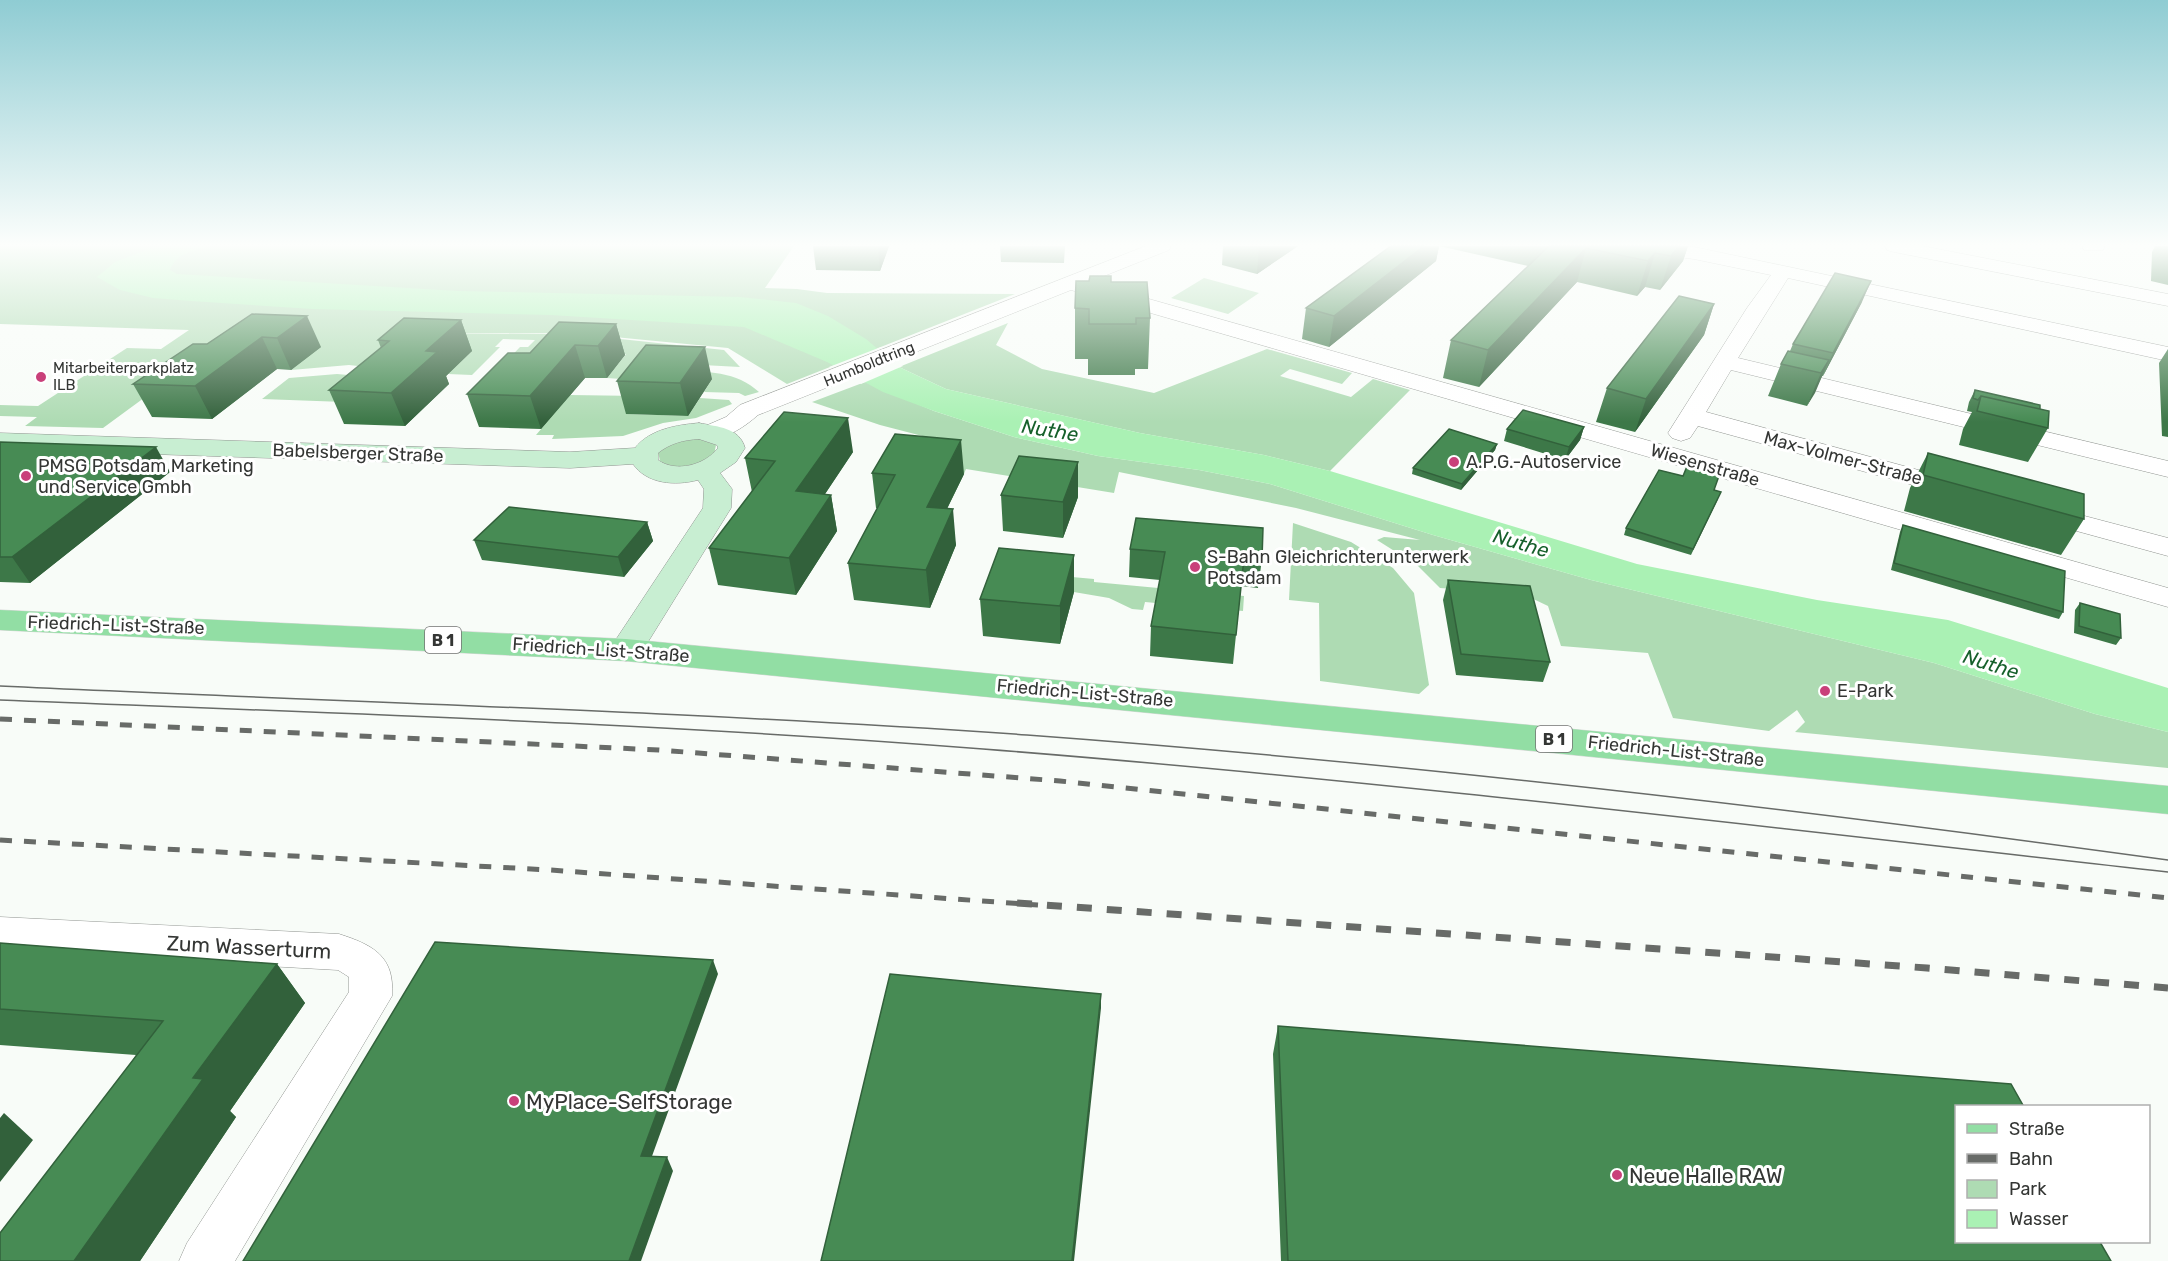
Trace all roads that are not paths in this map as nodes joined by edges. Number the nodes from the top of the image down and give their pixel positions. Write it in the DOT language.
graph roads {
  1 [pos="1015,305"];
  2 [pos="1145,305"];
  3 [pos="1759,305"];
  4 [pos="1934,305"];
  5 [pos="2168,354"];
  6 [pos="1725,362"];
  7 [pos="1691,416"];
  8 [pos="712,432"];
  9 [pos="0,441"];
  10 [pos="644,455"];
  11 [pos="1668,455"];
  12 [pos="2168,470"];
  13 [pos="705,471"];
  14 [pos="1975,494"];
  15 [pos="2020,507"];
  16 [pos="2168,547"];
  17 [pos="2168,598"];
  18 [pos="0,620"];
  19 [pos="626,650"];
  20 [pos="2168,800"];
  21 [pos="0,934"];
  22 [pos="205,1261"];
  1 -- 8 [label="street, Humboldtring"];
  2 -- 11 [label="street, Wiesenstraße"];
  3 -- 6 [label="street"];
  4 -- 5 [label="street"];
  6 -- 7 [label="street"];
  6 -- 12 [label="street"];
  7 -- 11 [label="street"];
  7 -- 14 [label="street, Max-Volmer-Straße"];
  8 -- 10 [label="street"];
  8 -- 13 [label="street"];
  9 -- 10 [label="street, Babelsberger Straße"];
  10 -- 13 [label="street"];
  11 -- 17 [label="street, Wiesenstraße"];
  13 -- 19 [label="street"];
  15 -- 16 [label="street"];
  18 -- 19 [label="main road, Friedrich-List-Straße / B 1"];
  19 -- 20 [label="main road, Friedrich-List-Straße / B 1"];
  21 -- 22 [label="street, Zum Wasserturm"];
}
